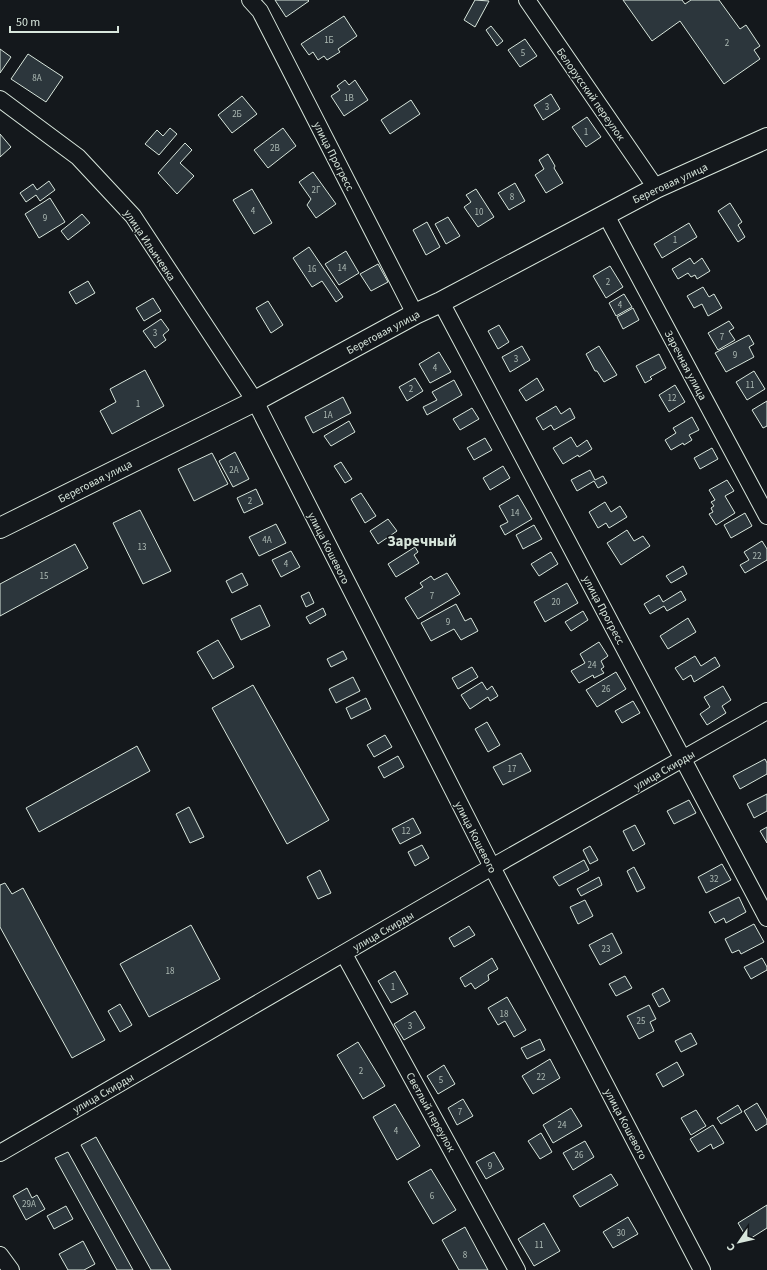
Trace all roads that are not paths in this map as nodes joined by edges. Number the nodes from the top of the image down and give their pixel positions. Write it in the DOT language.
graph roads {
  1 [pos="250,0"];
  2 [pos="527,0"];
  3 [pos="0,98"];
  4 [pos="767,138"];
  5 [pos="656,188"];
  6 [pos="606,215"];
  7 [pos="441,302"];
  8 [pos="416,314"];
  9 [pos="254,401"];
  10 [pos="767,516"];
  11 [pos="0,528"];
  12 [pos="767,711"];
  13 [pos="683,759"];
  14 [pos="492,868"];
  15 [pos="767,918"];
  16 [pos="344,954"];
  17 [pos="0,1153"];
  18 [pos="0,1254"];
  19 [pos="11,1270"];
  20 [pos="518,1270"];
  21 [pos="702,1270"];
  1 -- 8 [label="street, улица Прогресс"];
  2 -- 5 [label="street, Белорусский переулок"];
  3 -- 9 [label="street, улица Ильичевка"];
  4 -- 5 [label="main road, Береговая улица"];
  5 -- 6 [label="main road, Береговая улица"];
  6 -- 7 [label="main road, Береговая улица"];
  6 -- 10 [label="street, Заречная улица"];
  7 -- 8 [label="main road, Береговая улица"];
  7 -- 13 [label="street, улица Прогресс"];
  8 -- 9 [label="main road, Береговая улица"];
  9 -- 11 [label="main road, Береговая улица"];
  9 -- 14 [label="street, улица Кошевого"];
  12 -- 13 [label="street, улица Скирды"];
  13 -- 14 [label="street, улица Скирды"];
  13 -- 15 [label="street, улица Прогресс"];
  14 -- 16 [label="street, улица Скирды"];
  14 -- 21 [label="street, улица Кошевого"];
  16 -- 17 [label="street, улица Скирды"];
  16 -- 20 [label="street, Светлый переулок"];
  18 -- 19 [label="street"];
}
